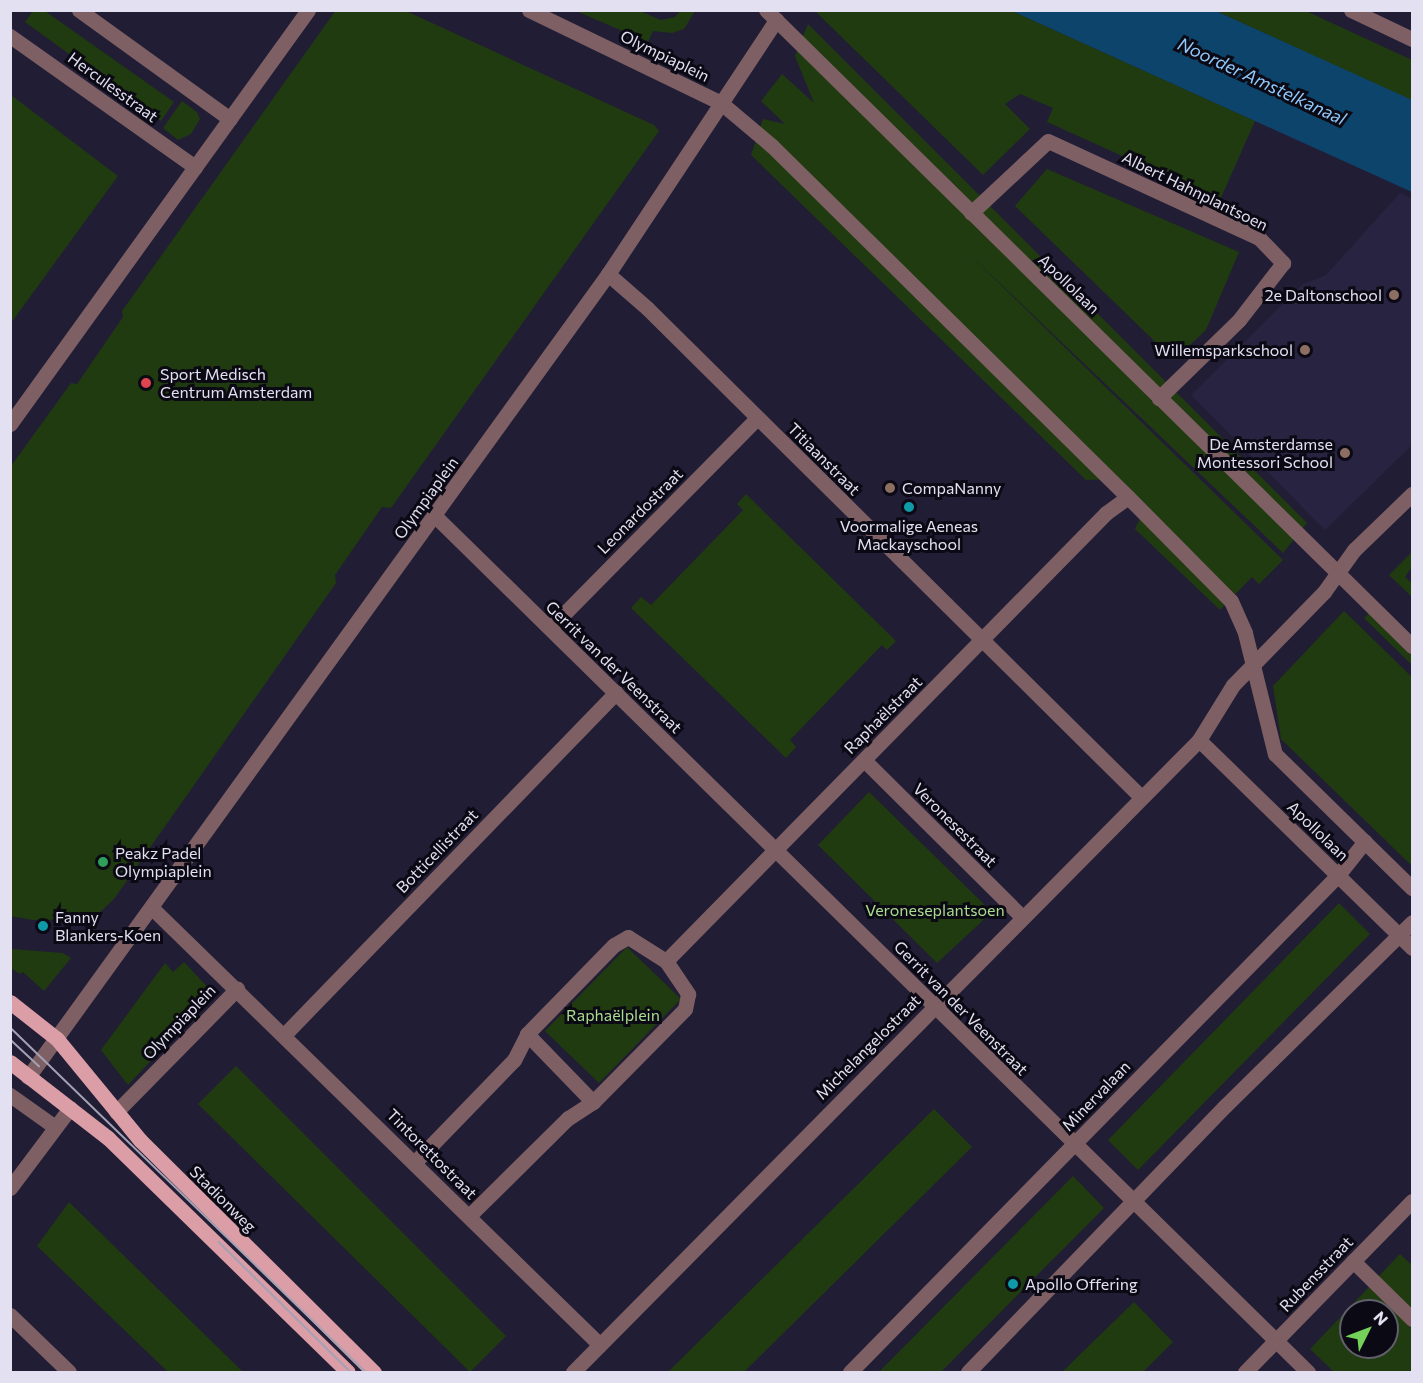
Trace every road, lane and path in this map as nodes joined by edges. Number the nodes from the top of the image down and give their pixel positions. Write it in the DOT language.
graph roads {
  1 [pos="79,10"];
  2 [pos="308,10"];
  3 [pos="529,10"];
  4 [pos="1351,10"];
  5 [pos="771,15"];
  6 [pos="10,36"];
  7 [pos="1413,39"];
  8 [pos="721,103"];
  9 [pos="230,119"];
  10 [pos="195,167"];
  11 [pos="971,213"];
  12 [pos="608,274"];
  13 [pos="1159,398"];
  14 [pos="757,418"];
  15 [pos="10,424"];
  16 [pos="1413,494"];
  17 [pos="1128,498"];
  18 [pos="435,516"];
  19 [pos="1337,572"];
  20 [pos="550,628"];
  21 [pos="983,641"];
  22 [pos="1413,646"];
  23 [pos="1252,664"];
  24 [pos="616,692"];
  25 [pos="1199,740"];
  26 [pos="864,760"];
  27 [pos="1141,797"];
  28 [pos="1365,841"];
  29 [pos="774,849"];
  30 [pos="1338,875"];
  31 [pos="1413,888"];
  32 [pos="153,909"];
  33 [pos="1021,916"];
  34 [pos="1413,922"];
  35 [pos="1398,934"];
  36 [pos="1413,948"];
  37 [pos="666,961"];
  38 [pos="237,989"];
  39 [pos="10,1002"];
  40 [pos="933,1006"];
  41 [pos="527,1034"];
  42 [pos="284,1035"];
  43 [pos="57,1039"];
  44 [pos="10,1062"];
  45 [pos="28,1077"];
  46 [pos="10,1095"];
  47 [pos="593,1102"];
  48 [pos="70,1108"];
  49 [pos="116,1112"];
  50 [pos="55,1127"];
  51 [pos="1074,1145"];
  52 [pos="415,1162"];
  53 [pos="10,1188"];
  54 [pos="1413,1201"];
  55 [pos="1133,1205"];
  56 [pos="469,1216"];
  57 [pos="1353,1261"];
  58 [pos="10,1315"];
  59 [pos="1413,1318"];
  60 [pos="1275,1341"];
  61 [pos="600,1345"];
  62 [pos="69,1372"];
  63 [pos="348,1372"];
  64 [pos="374,1372"];
  65 [pos="573,1372"];
  66 [pos="850,1372"];
  67 [pos="968,1372"];
  68 [pos="1245,1372"];
  69 [pos="1308,1372"];
  1 -- 9 [label="street"];
  2 -- 9 [label="street"];
  3 -- 8 [label="street, Olympiaplein"];
  4 -- 7 [label="street"];
  5 -- 8 [label="street, Olympiaplein"];
  5 -- 11 [label="street, Apollolaan"];
  6 -- 10 [label="street, Herculesstraat"];
  8 -- 12 [label="street, Olympiaplein"];
  8 -- 17 [label="street, Apollolaan"];
  9 -- 10 [label="street"];
  10 -- 15 [label="street"];
  11 -- 13 [label="street, Apollolaan"];
  11 -- 13 [label="street, Albert Hahnplantsoen"];
  12 -- 14 [label="street, Titiaanstraat"];
  12 -- 18 [label="street, Olympiaplein"];
  13 -- 19 [label="street, Apollolaan"];
  14 -- 20 [label="street, Leonardostraat"];
  14 -- 21 [label="street, Titiaanstraat"];
  16 -- 19 [label="street"];
  17 -- 21 [label="street, Raphaëlstraat"];
  17 -- 23 [label="street, Apollolaan"];
  18 -- 20 [label="street, Gerrit van der Veenstraat"];
  18 -- 32 [label="street, Olympiaplein"];
  19 -- 22 [label="street, Apollolaan"];
  19 -- 23 [label="street"];
  20 -- 24 [label="street, Gerrit van der Veenstraat"];
  21 -- 26 [label="street, Raphaëlstraat"];
  21 -- 27 [label="street, Titiaanstraat"];
  23 -- 25 [label="street, Michelangelostraat"];
  23 -- 28 [label="street, Apollolaan"];
  24 -- 29 [label="street, Gerrit van der Veenstraat"];
  24 -- 42 [label="street, Botticellistraat"];
  25 -- 27 [label="street, Michelangelostraat"];
  25 -- 30 [label="street, Apollolaan"];
  26 -- 29 [label="street, Raphaëlstraat"];
  26 -- 33 [label="street, Veronesestraat"];
  27 -- 33 [label="street, Michelangelostraat"];
  28 -- 30 [label="street, Minervalaan"];
  28 -- 31 [label="street, Apollolaan"];
  29 -- 37 [label="street, Raphaëlstraat"];
  29 -- 40 [label="street, Gerrit van der Veenstraat"];
  30 -- 35 [label="street, Apollolaan"];
  30 -- 51 [label="street, Minervalaan"];
  32 -- 38 [label="street, Olympiaplein"];
  32 -- 43 [label="street, Olympiaplein"];
  33 -- 40 [label="street, Michelangelostraat"];
  34 -- 35 [label="street"];
  35 -- 36 [label="street, Apollolaan"];
  35 -- 55 [label="street"];
  37 -- 41 [label="street"];
  37 -- 47 [label="street"];
  38 -- 42 [label="street, Tintorettostraat"];
  38 -- 49 [label="street, Olympiaplein"];
  39 -- 43 [label="main road"];
  40 -- 51 [label="street, Gerrit van der Veenstraat"];
  40 -- 61 [label="street, Michelangelostraat"];
  41 -- 47 [label="street"];
  41 -- 52 [label="street"];
  42 -- 52 [label="street, Tintorettostraat"];
  43 -- 45 [label="street, Olympiaplein"];
  43 -- 49 [label="main road, Stadionweg"];
  44 -- 45 [label="main road"];
  45 -- 48 [label="main road"];
  46 -- 50 [label="street"];
  47 -- 56 [label="street"];
  48 -- 50 [label="street"];
  48 -- 63 [label="main road"];
  49 -- 64 [label="main road, Stadionweg"];
  50 -- 53 [label="street"];
  51 -- 55 [label="street, Gerrit van der Veenstraat"];
  51 -- 66 [label="street, Minervalaan"];
  52 -- 56 [label="street, Tintorettostraat"];
  54 -- 57 [label="street, Rubensstraat"];
  55 -- 60 [label="street, Gerrit van der Veenstraat"];
  55 -- 67 [label="street"];
  56 -- 61 [label="street, Tintorettostraat"];
  57 -- 59 [label="street"];
  57 -- 60 [label="street, Rubensstraat"];
  58 -- 62 [label="street"];
  60 -- 68 [label="street, Rubensstraat"];
  60 -- 69 [label="street, Gerrit van der Veenstraat"];
  61 -- 65 [label="street, Michelangelostraat"];
}
